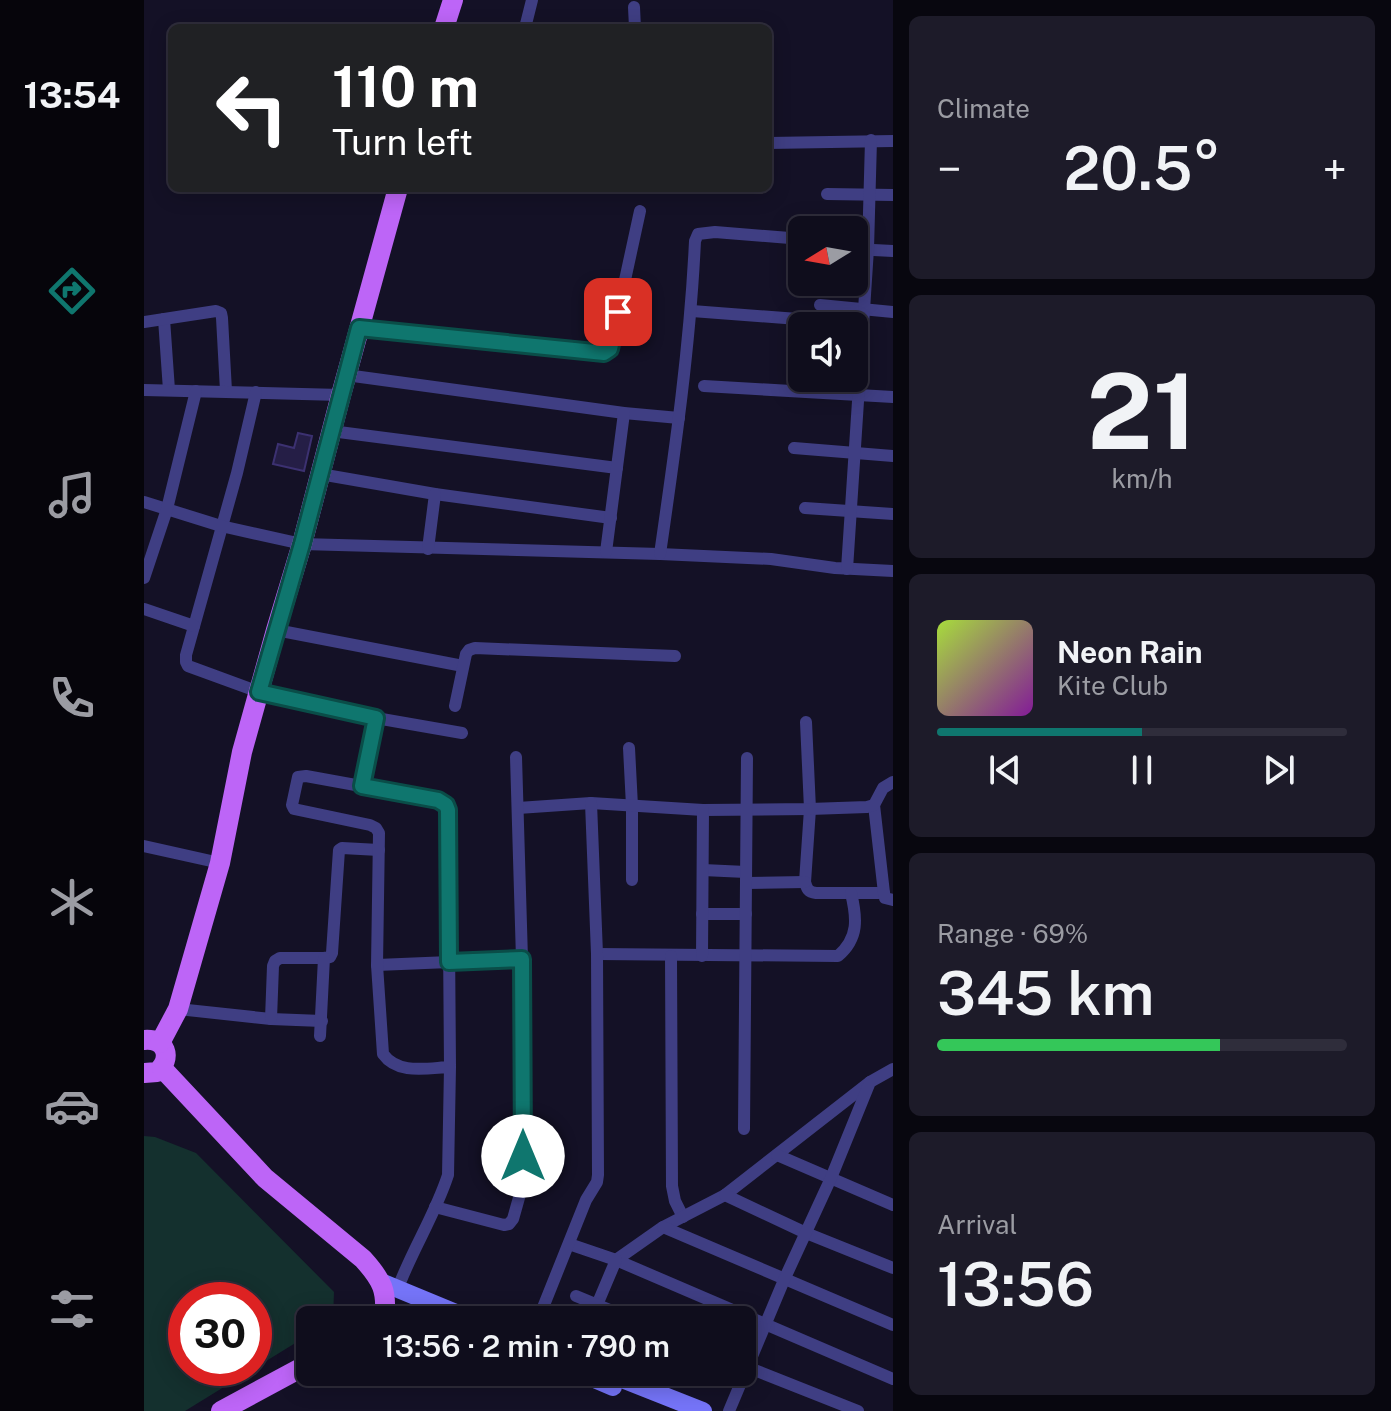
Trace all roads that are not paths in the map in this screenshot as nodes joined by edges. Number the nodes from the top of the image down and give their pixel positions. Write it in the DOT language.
graph roads {
  1 [pos="453,0"];
  2 [pos="532,0"];
  3 [pos="634,7"];
  4 [pos="445,24"];
  5 [pos="526,24"];
  6 [pos="635,24"];
  7 [pos="871,140"];
  8 [pos="893,141"];
  9 [pos="772,143"];
  10 [pos="397,192"];
  11 [pos="827,194"];
  12 [pos="870,194"];
  13 [pos="893,195"];
  14 [pos="640,211"];
  15 [pos="788,238"];
  16 [pos="868,249"];
  17 [pos="893,251"];
  18 [pos="865,296"];
  19 [pos="820,305"];
  20 [pos="864,309"];
  21 [pos="692,311"];
  22 [pos="893,312"];
  23 [pos="788,318"];
  24 [pos="164,319"];
  25 [pos="144,322"];
  26 [pos="359,328"];
  27 [pos="344,385"];
  28 [pos="704,386"];
  29 [pos="169,390"];
  30 [pos="196,391"];
  31 [pos="226,391"];
  32 [pos="256,392"];
  33 [pos="145,394"];
  34 [pos="860,395"];
  35 [pos="893,397"];
  36 [pos="624,413"];
  37 [pos="679,418"];
  38 [pos="331,431"];
  39 [pos="794,448"];
  40 [pos="856,453"];
  41 [pos="893,456"];
  42 [pos="617,468"];
  43 [pos="320,474"];
  44 [pos="435,494"];
  45 [pos="144,502"];
  46 [pos="805,508"];
  47 [pos="167,509"];
  48 [pos="852,511"];
  49 [pos="893,514"];
  50 [pos="611,518"];
  51 [pos="221,526"];
  52 [pos="302,544"];
  53 [pos="428,549"];
  54 [pos="606,552"];
  55 [pos="660,554"];
  56 [pos="847,569"];
  57 [pos="893,571"];
  58 [pos="144,578"];
  59 [pos="144,609"];
  60 [pos="194,626"];
  61 [pos="276,630"];
  62 [pos="675,656"];
  63 [pos="463,666"];
  64 [pos="259,692"];
  65 [pos="455,706"];
  66 [pos="376,718"];
  67 [pos="806,722"];
  68 [pos="462,733"];
  69 [pos="629,748"];
  70 [pos="516,757"];
  71 [pos="747,758"];
  72 [pos="893,782"];
  73 [pos="362,786"];
  74 [pos="591,803"];
  75 [pos="874,805"];
  76 [pos="632,806"];
  77 [pos="518,808"];
  78 [pos="810,809"];
  79 [pos="703,810"];
  80 [pos="746,810"];
  81 [pos="893,845"];
  82 [pos="144,846"];
  83 [pos="879,847"];
  84 [pos="379,850"];
  85 [pos="220,863"];
  86 [pos="703,870"];
  87 [pos="746,877"];
  88 [pos="632,880"];
  89 [pos="805,882"];
  90 [pos="851,893"];
  91 [pos="888,897"];
  92 [pos="702,914"];
  93 [pos="746,914"];
  94 [pos="597,954"];
  95 [pos="671,956"];
  96 [pos="702,956"];
  97 [pos="745,956"];
  98 [pos="324,958"];
  99 [pos="522,959"];
  100 [pos="449,962"];
  101 [pos="377,965"];
  102 [pos="178,1009"];
  103 [pos="271,1019"];
  104 [pos="322,1021"];
  105 [pos="320,1036"];
  106 [pos="152,1042"];
  107 [pos="450,1067"];
  108 [pos="893,1069"];
  109 [pos="153,1070"];
  110 [pos="870,1082"];
  111 [pos="744,1129"];
  112 [pos="777,1155"];
  113 [pos="831,1178"];
  114 [pos="725,1195"];
  115 [pos="893,1205"];
  116 [pos="435,1207"];
  117 [pos="683,1217"];
  118 [pos="663,1227"];
  119 [pos="806,1233"];
  120 [pos="569,1244"];
  121 [pos="616,1260"];
  122 [pos="893,1268"];
  123 [pos="784,1280"];
  124 [pos="389,1285"];
  125 [pos="576,1296"];
  126 [pos="597,1305"];
  127 [pos="385,1306"];
  128 [pos="439,1306"];
  129 [pos="544,1306"];
  130 [pos="766,1325"];
  131 [pos="893,1325"];
  132 [pos="756,1345"];
  133 [pos="756,1370"];
  134 [pos="296,1371"];
  135 [pos="893,1379"];
  136 [pos="611,1386"];
  137 [pos="640,1386"];
  138 [pos="738,1386"];
  139 [pos="221,1411"];
  140 [pos="671,1411"];
  141 [pos="703,1411"];
  142 [pos="729,1411"];
  143 [pos="858,1411"];
  1 -- 4 [label="main road"];
  2 -- 5 [label="street"];
  3 -- 6 [label="street"];
  7 -- 8 [label="street"];
  7 -- 9 [label="street"];
  7 -- 12 [label="street"];
  10 -- 26 [label="main road"];
  11 -- 12 [label="street"];
  12 -- 13 [label="street"];
  12 -- 16 [label="street"];
  14 -- 26 [label="street"];
  15 -- 21 [label="street"];
  16 -- 17 [label="street"];
  18 -- 20 [label="street"];
  19 -- 20 [label="street"];
  20 -- 22 [label="street"];
  20 -- 34 [label="street"];
  21 -- 23 [label="street"];
  21 -- 37 [label="street"];
  24 -- 25 [label="street"];
  24 -- 29 [label="street"];
  24 -- 31 [label="street"];
  26 -- 27 [label="main road"];
  27 -- 32 [label="street"];
  27 -- 36 [label="street"];
  27 -- 38 [label="main road"];
  28 -- 34 [label="street"];
  29 -- 30 [label="street"];
  29 -- 33 [label="street"];
  30 -- 31 [label="street"];
  30 -- 47 [label="street"];
  31 -- 32 [label="street"];
  32 -- 51 [label="street"];
  34 -- 35 [label="street"];
  34 -- 40 [label="street"];
  36 -- 37 [label="street"];
  36 -- 42 [label="street"];
  37 -- 55 [label="street"];
  38 -- 42 [label="street"];
  38 -- 43 [label="main road"];
  39 -- 40 [label="street"];
  40 -- 41 [label="street"];
  40 -- 48 [label="street"];
  42 -- 50 [label="street"];
  43 -- 44 [label="street"];
  43 -- 52 [label="main road"];
  44 -- 50 [label="street"];
  44 -- 53 [label="street"];
  45 -- 47 [label="street"];
  46 -- 48 [label="street"];
  47 -- 51 [label="street"];
  47 -- 58 [label="street"];
  48 -- 49 [label="street"];
  48 -- 56 [label="street"];
  50 -- 54 [label="street"];
  51 -- 52 [label="street"];
  51 -- 60 [label="street"];
  52 -- 53 [label="street"];
  52 -- 61 [label="main road"];
  53 -- 54 [label="street"];
  54 -- 55 [label="street"];
  55 -- 56 [label="street"];
  56 -- 57 [label="street"];
  59 -- 60 [label="street"];
  60 -- 64 [label="street"];
  61 -- 63 [label="street"];
  61 -- 64 [label="main road"];
  62 -- 63 [label="street"];
  63 -- 65 [label="street"];
  64 -- 66 [label="street"];
  64 -- 85 [label="main road"];
  66 -- 68 [label="street"];
  66 -- 73 [label="street"];
  67 -- 78 [label="street"];
  69 -- 76 [label="street"];
  70 -- 77 [label="street"];
  71 -- 80 [label="street"];
  72 -- 75 [label="street"];
  73 -- 84 [label="street"];
  73 -- 100 [label="street"];
  74 -- 76 [label="street"];
  74 -- 77 [label="street"];
  74 -- 94 [label="street"];
  75 -- 78 [label="street"];
  75 -- 83 [label="street"];
  76 -- 79 [label="street"];
  76 -- 88 [label="street"];
  77 -- 99 [label="street"];
  78 -- 80 [label="street"];
  78 -- 89 [label="street"];
  79 -- 80 [label="street"];
  79 -- 86 [label="street"];
  80 -- 87 [label="street"];
  81 -- 83 [label="street"];
  82 -- 85 [label="street"];
  83 -- 91 [label="street"];
  84 -- 98 [label="street"];
  84 -- 101 [label="street"];
  85 -- 102 [label="main road"];
  86 -- 87 [label="street"];
  86 -- 92 [label="street"];
  87 -- 89 [label="street"];
  87 -- 93 [label="street"];
  89 -- 90 [label="street"];
  90 -- 91 [label="street"];
  90 -- 97 [label="street"];
  92 -- 93 [label="street"];
  92 -- 96 [label="street"];
  93 -- 97 [label="street"];
  94 -- 95 [label="street"];
  94 -- 120 [label="street"];
  95 -- 96 [label="street"];
  95 -- 117 [label="street"];
  96 -- 97 [label="street"];
  97 -- 111 [label="street"];
  98 -- 103 [label="street"];
  98 -- 104 [label="street"];
  99 -- 100 [label="street"];
  99 -- 116 [label="street"];
  100 -- 101 [label="street"];
  100 -- 107 [label="street"];
  101 -- 107 [label="street"];
  102 -- 103 [label="street"];
  102 -- 106 [label="main road"];
  103 -- 104 [label="street"];
  104 -- 105 [label="street"];
  106 -- 109 [label="main road"];
  107 -- 116 [label="street"];
  108 -- 110 [label="street"];
  109 -- 124 [label="main road"];
  110 -- 112 [label="street"];
  110 -- 113 [label="street"];
  112 -- 113 [label="street"];
  112 -- 114 [label="street"];
  113 -- 115 [label="street"];
  113 -- 119 [label="street"];
  114 -- 117 [label="street"];
  114 -- 119 [label="street"];
  116 -- 124 [label="street"];
  117 -- 118 [label="street"];
  118 -- 121 [label="street"];
  118 -- 123 [label="street"];
  119 -- 122 [label="street"];
  119 -- 123 [label="street"];
  120 -- 121 [label="street"];
  120 -- 129 [label="street"];
  121 -- 126 [label="street"];
  121 -- 130 [label="street"];
  123 -- 130 [label="street"];
  123 -- 131 [label="street"];
  124 -- 127 [label="main road"];
  124 -- 128 [label="main road"];
  125 -- 126 [label="street"];
  130 -- 132 [label="street"];
  130 -- 135 [label="street"];
  133 -- 143 [label="street"];
  134 -- 139 [label="main road"];
  136 -- 140 [label="main road"];
  137 -- 141 [label="main road"];
  138 -- 142 [label="street"];
}
